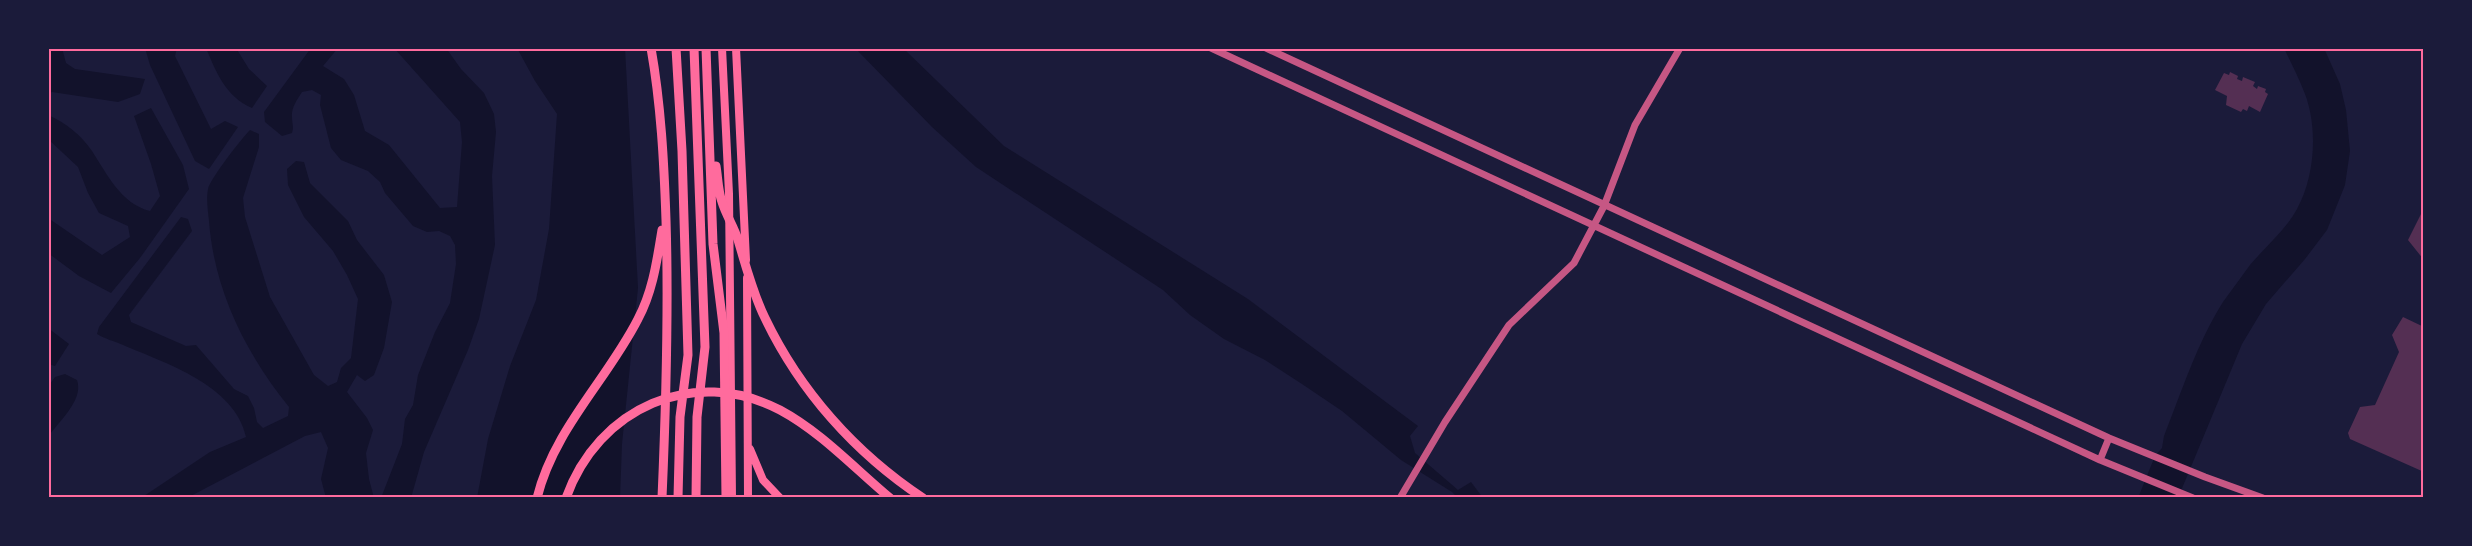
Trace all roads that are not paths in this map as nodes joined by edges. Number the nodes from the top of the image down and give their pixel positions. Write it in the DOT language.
graph roads {
  1 [pos="651,48"];
  2 [pos="676,48"];
  3 [pos="694,48"];
  4 [pos="706,48"];
  5 [pos="722,48"];
  6 [pos="736,48"];
  7 [pos="1211,48"];
  8 [pos="1266,48"];
  9 [pos="1680,48"];
  10 [pos="710,127"];
  11 [pos="665,198"];
  12 [pos="1605,206"];
  13 [pos="1593,226"];
  14 [pos="2109,438"];
  15 [pos="749,446"];
  16 [pos="2100,460"];
  17 [pos="537,498"];
  18 [pos="566,498"];
  19 [pos="662,498"];
  20 [pos="678,498"];
  21 [pos="696,498"];
  22 [pos="726,498"];
  23 [pos="732,498"];
  24 [pos="748,498"];
  25 [pos="780,498"];
  26 [pos="890,498"];
  27 [pos="923,498"];
  28 [pos="1400,498"];
  29 [pos="2193,498"];
  30 [pos="2264,498"];
  1 -- 11 [label="highway"];
  2 -- 20 [label="highway"];
  3 -- 21 [label="highway"];
  4 -- 10 [label="highway"];
  5 -- 23 [label="main road"];
  6 -- 15 [label="main road"];
  7 -- 13 [label="street"];
  8 -- 12 [label="street"];
  9 -- 12 [label="street"];
  10 -- 22 [label="highway"];
  10 -- 27 [label="highway"];
  11 -- 17 [label="highway"];
  11 -- 19 [label="highway"];
  12 -- 13 [label="street"];
  12 -- 14 [label="street"];
  13 -- 16 [label="street"];
  13 -- 28 [label="street"];
  14 -- 16 [label="street"];
  14 -- 30 [label="street"];
  15 -- 24 [label="main road"];
  15 -- 25 [label="main road"];
  16 -- 29 [label="street"];
  18 -- 26 [label="highway"];
}
